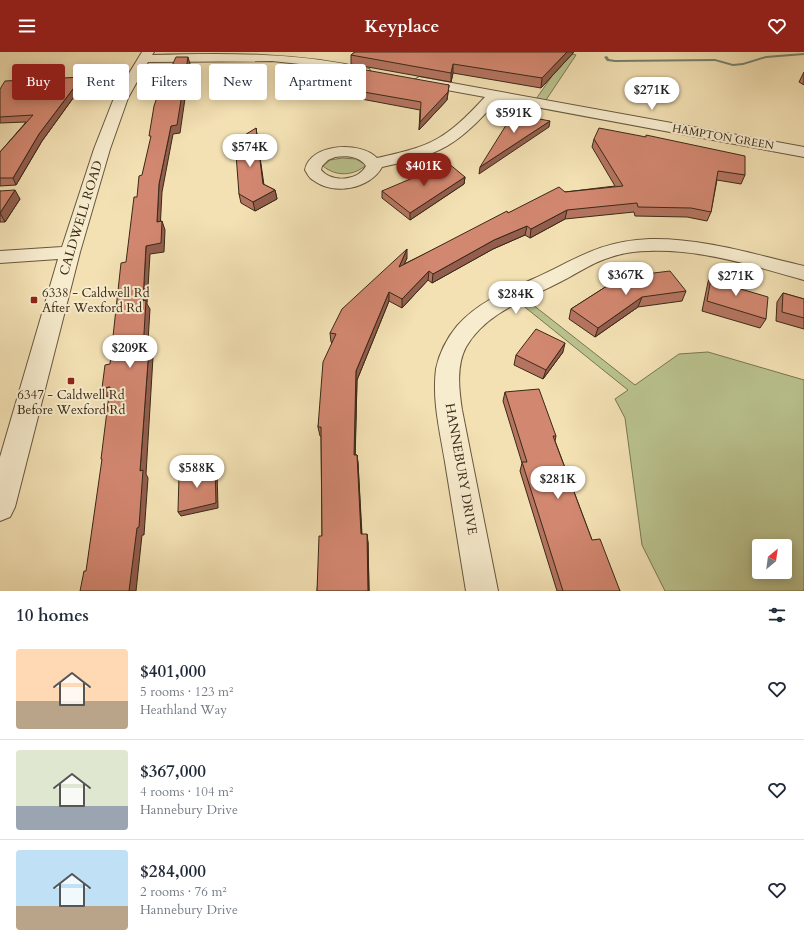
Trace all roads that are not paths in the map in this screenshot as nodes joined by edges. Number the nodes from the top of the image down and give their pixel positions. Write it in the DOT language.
graph roads {
  1 [pos="146,56"];
  2 [pos="378,74"];
  3 [pos="409,80"];
  4 [pos="495,95"];
  5 [pos="804,152"];
  6 [pos="373,164"];
  7 [pos="70,252"];
  8 [pos="0,257"];
  9 [pos="804,273"];
  10 [pos="0,506"];
  11 [pos="482,591"];
  1 -- 2 [label="street"];
  1 -- 7 [label="street, CALDWELL ROAD"];
  3 -- 4 [label="street, HAMPTON GREEN"];
  4 -- 5 [label="street, HAMPTON GREEN"];
  4 -- 6 [label="street"];
  7 -- 8 [label="street"];
  7 -- 10 [label="street, CALDWELL ROAD"];
  9 -- 11 [label="street, HANNEBURY DRIVE"];
}
